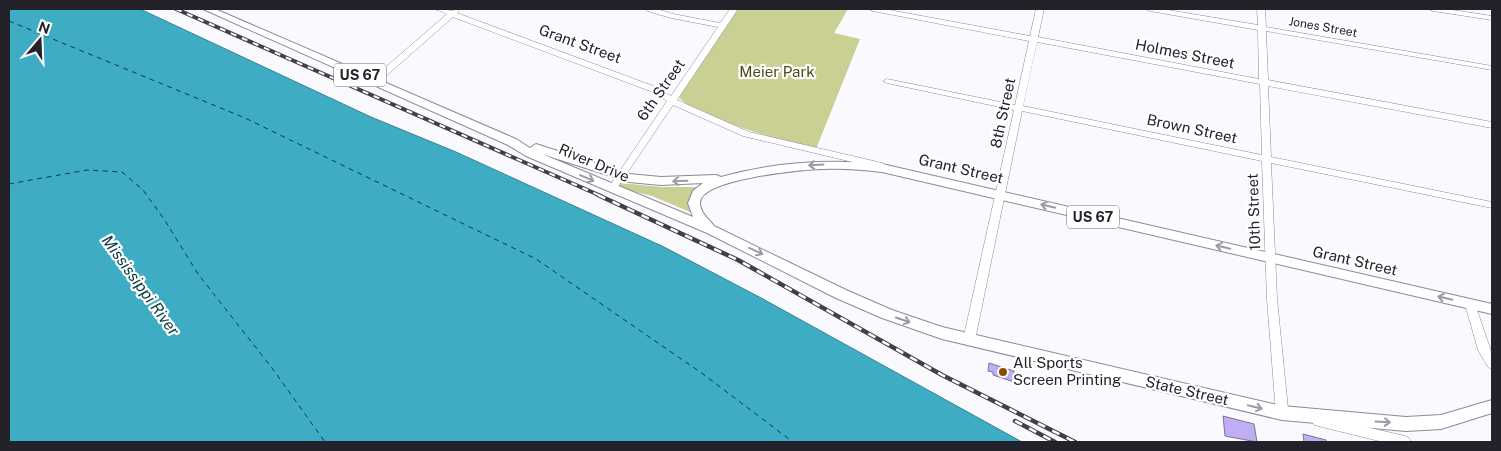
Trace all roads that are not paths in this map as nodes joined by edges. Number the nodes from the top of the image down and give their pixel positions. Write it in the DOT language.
graph roads {
  1 [pos="208,9"];
  2 [pos="439,9"];
  3 [pos="650,9"];
  4 [pos="734,9"];
  5 [pos="873,9"];
  6 [pos="1040,9"];
  7 [pos="1150,9"];
  8 [pos="1262,9"];
  9 [pos="1433,9"];
  10 [pos="455,11"];
  11 [pos="1492,18"];
  12 [pos="722,26"];
  13 [pos="1262,28"];
  14 [pos="1034,39"];
  15 [pos="1492,68"];
  16 [pos="375,81"];
  17 [pos="887,81"];
  18 [pos="1264,83"];
  19 [pos="671,99"];
  20 [pos="1019,108"];
  21 [pos="1492,125"];
  22 [pos="512,142"];
  23 [pos="1267,159"];
  24 [pos="620,176"];
  25 [pos="916,176"];
  26 [pos="728,179"];
  27 [pos="612,188"];
  28 [pos="1000,195"];
  29 [pos="1492,205"];
  30 [pos="711,230"];
  31 [pos="1271,258"];
  32 [pos="1470,304"];
  33 [pos="1492,309"];
  34 [pos="969,340"];
  35 [pos="1492,364"];
  36 [pos="1492,407"];
  37 [pos="1282,413"];
  38 [pos="1405,442"];
  1 -- 16 [label="main road, River Drive / US 67"];
  2 -- 10 [label="street, Grant Street"];
  3 -- 12 [label="street"];
  4 -- 12 [label="street, 6th Street"];
  5 -- 14 [label="street, Holmes Street"];
  6 -- 14 [label="street, 8th Street"];
  7 -- 13 [label="street, Jones Street"];
  8 -- 13 [label="street, 10th Street"];
  9 -- 11 [label="street"];
  10 -- 16 [label="street"];
  10 -- 19 [label="street, Grant Street"];
  12 -- 19 [label="street, 6th Street"];
  13 -- 15 [label="street, Jones Street"];
  13 -- 18 [label="street, 10th Street"];
  14 -- 18 [label="street, Holmes Street"];
  14 -- 20 [label="street, 8th Street"];
  16 -- 22 [label="main road, River Drive / US 67"];
  17 -- 20 [label="street, Brown Street"];
  18 -- 21 [label="street, Holmes Street"];
  18 -- 23 [label="street, 10th Street"];
  19 -- 24 [label="street, 6th Street"];
  19 -- 25 [label="street, Grant Street"];
  20 -- 23 [label="street, Brown Street"];
  20 -- 28 [label="street, 8th Street"];
  22 -- 24 [label="main road, US 67"];
  22 -- 27 [label="main road, River Drive / US 67, one-way"];
  23 -- 29 [label="street, Brown Street"];
  23 -- 31 [label="street, 10th Street"];
  26 -- 24 [label="main road, US 67, one-way"];
  24 -- 27 [label="street, 6th Street"];
  25 -- 26 [label="main road, US 67, one-way"];
  25 -- 28 [label="main road, Grant Street / US 67"];
  26 -- 30 [label="main road"];
  27 -- 30 [label="main road, River Drive / US 67"];
  31 -- 28 [label="main road, Grant Street / US 67, one-way"];
  28 -- 34 [label="street, 8th Street"];
  30 -- 34 [label="main road, River Drive / US 67, one-way"];
  32 -- 31 [label="main road, Grant Street / US 67, one-way"];
  31 -- 37 [label="street, 10th Street"];
  32 -- 33 [label="main road, Grant Street / US 67"];
  32 -- 35 [label="street"];
  34 -- 37 [label="main road, State Street / US 67, one-way"];
  37 -- 36 [label="main road, US 67, one-way"];
  37 -- 38 [label="street, State Street"];
}
